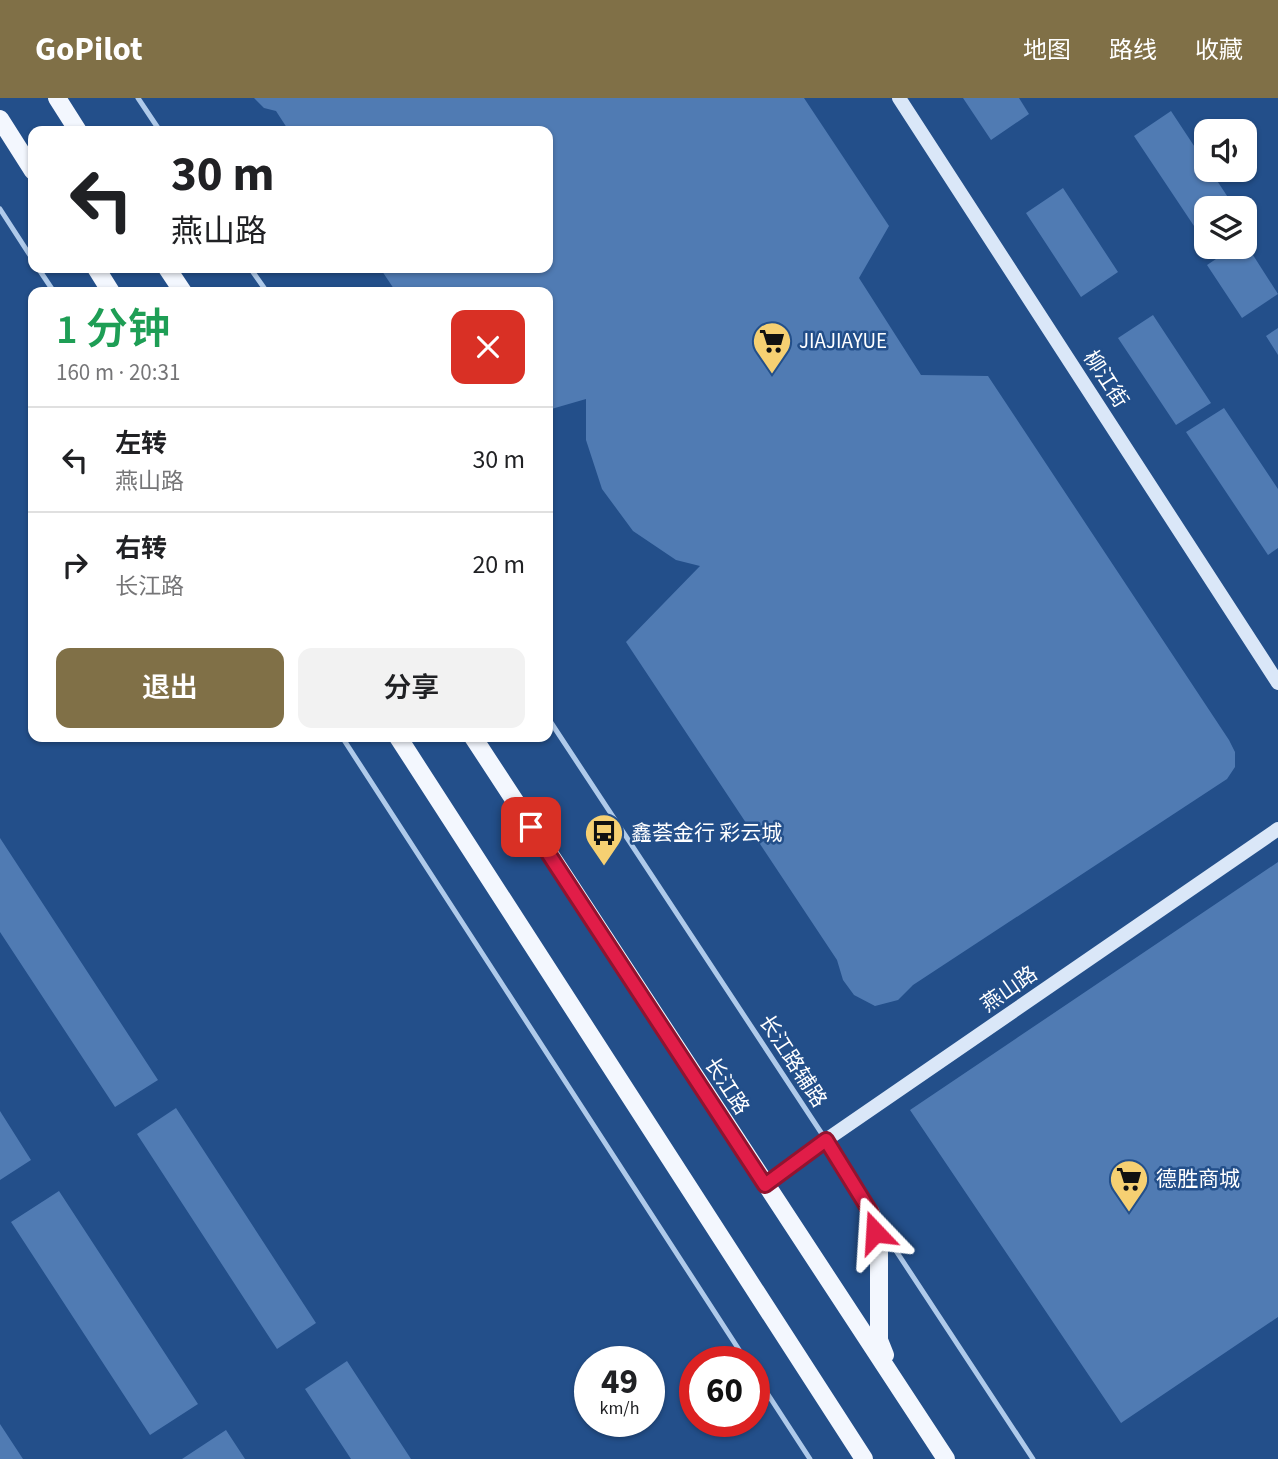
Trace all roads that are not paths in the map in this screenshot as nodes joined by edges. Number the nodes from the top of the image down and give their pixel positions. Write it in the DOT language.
graph roads {
  1 [pos="57,98"];
  2 [pos="138,98"];
  3 [pos="899,98"];
  4 [pos="0,119"];
  5 [pos="75,126"];
  6 [pos="157,126"];
  7 [pos="28,163"];
  8 [pos="0,209"];
  9 [pos="28,252"];
  10 [pos="1278,683"];
  11 [pos="553,726"];
  12 [pos="345,742"];
  13 [pos="401,742"];
  14 [pos="475,742"];
  15 [pos="1278,829"];
  16 [pos="826,1140"];
  17 [pos="765,1185"];
  18 [pos="871,1213"];
  19 [pos="737,1346"];
  20 [pos="895,1382"];
  21 [pos="770,1398"];
  22 [pos="810,1459"];
  23 [pos="864,1459"];
  24 [pos="946,1459"];
  25 [pos="1033,1459"];
  1 -- 5 [label="main road"];
  2 -- 6 [label="lane"];
  3 -- 10 [label="street, 柳江街"];
  4 -- 7 [label="main road"];
  8 -- 9 [label="lane"];
  11 -- 16 [label="lane, 长江路辅路"];
  12 -- 19 [label="lane"];
  13 -- 23 [label="main road"];
  14 -- 17 [label="main road, 长江路"];
  15 -- 16 [label="street, 燕山路"];
  16 -- 17 [label="street, 燕山路"];
  16 -- 18 [label="lane, 长江路辅路"];
  17 -- 20 [label="main road, 长江路"];
  18 -- 20 [label="main road"];
  18 -- 25 [label="lane, 长江路辅路"];
  20 -- 24 [label="main road, 长江路"];
  21 -- 22 [label="lane"];
}
